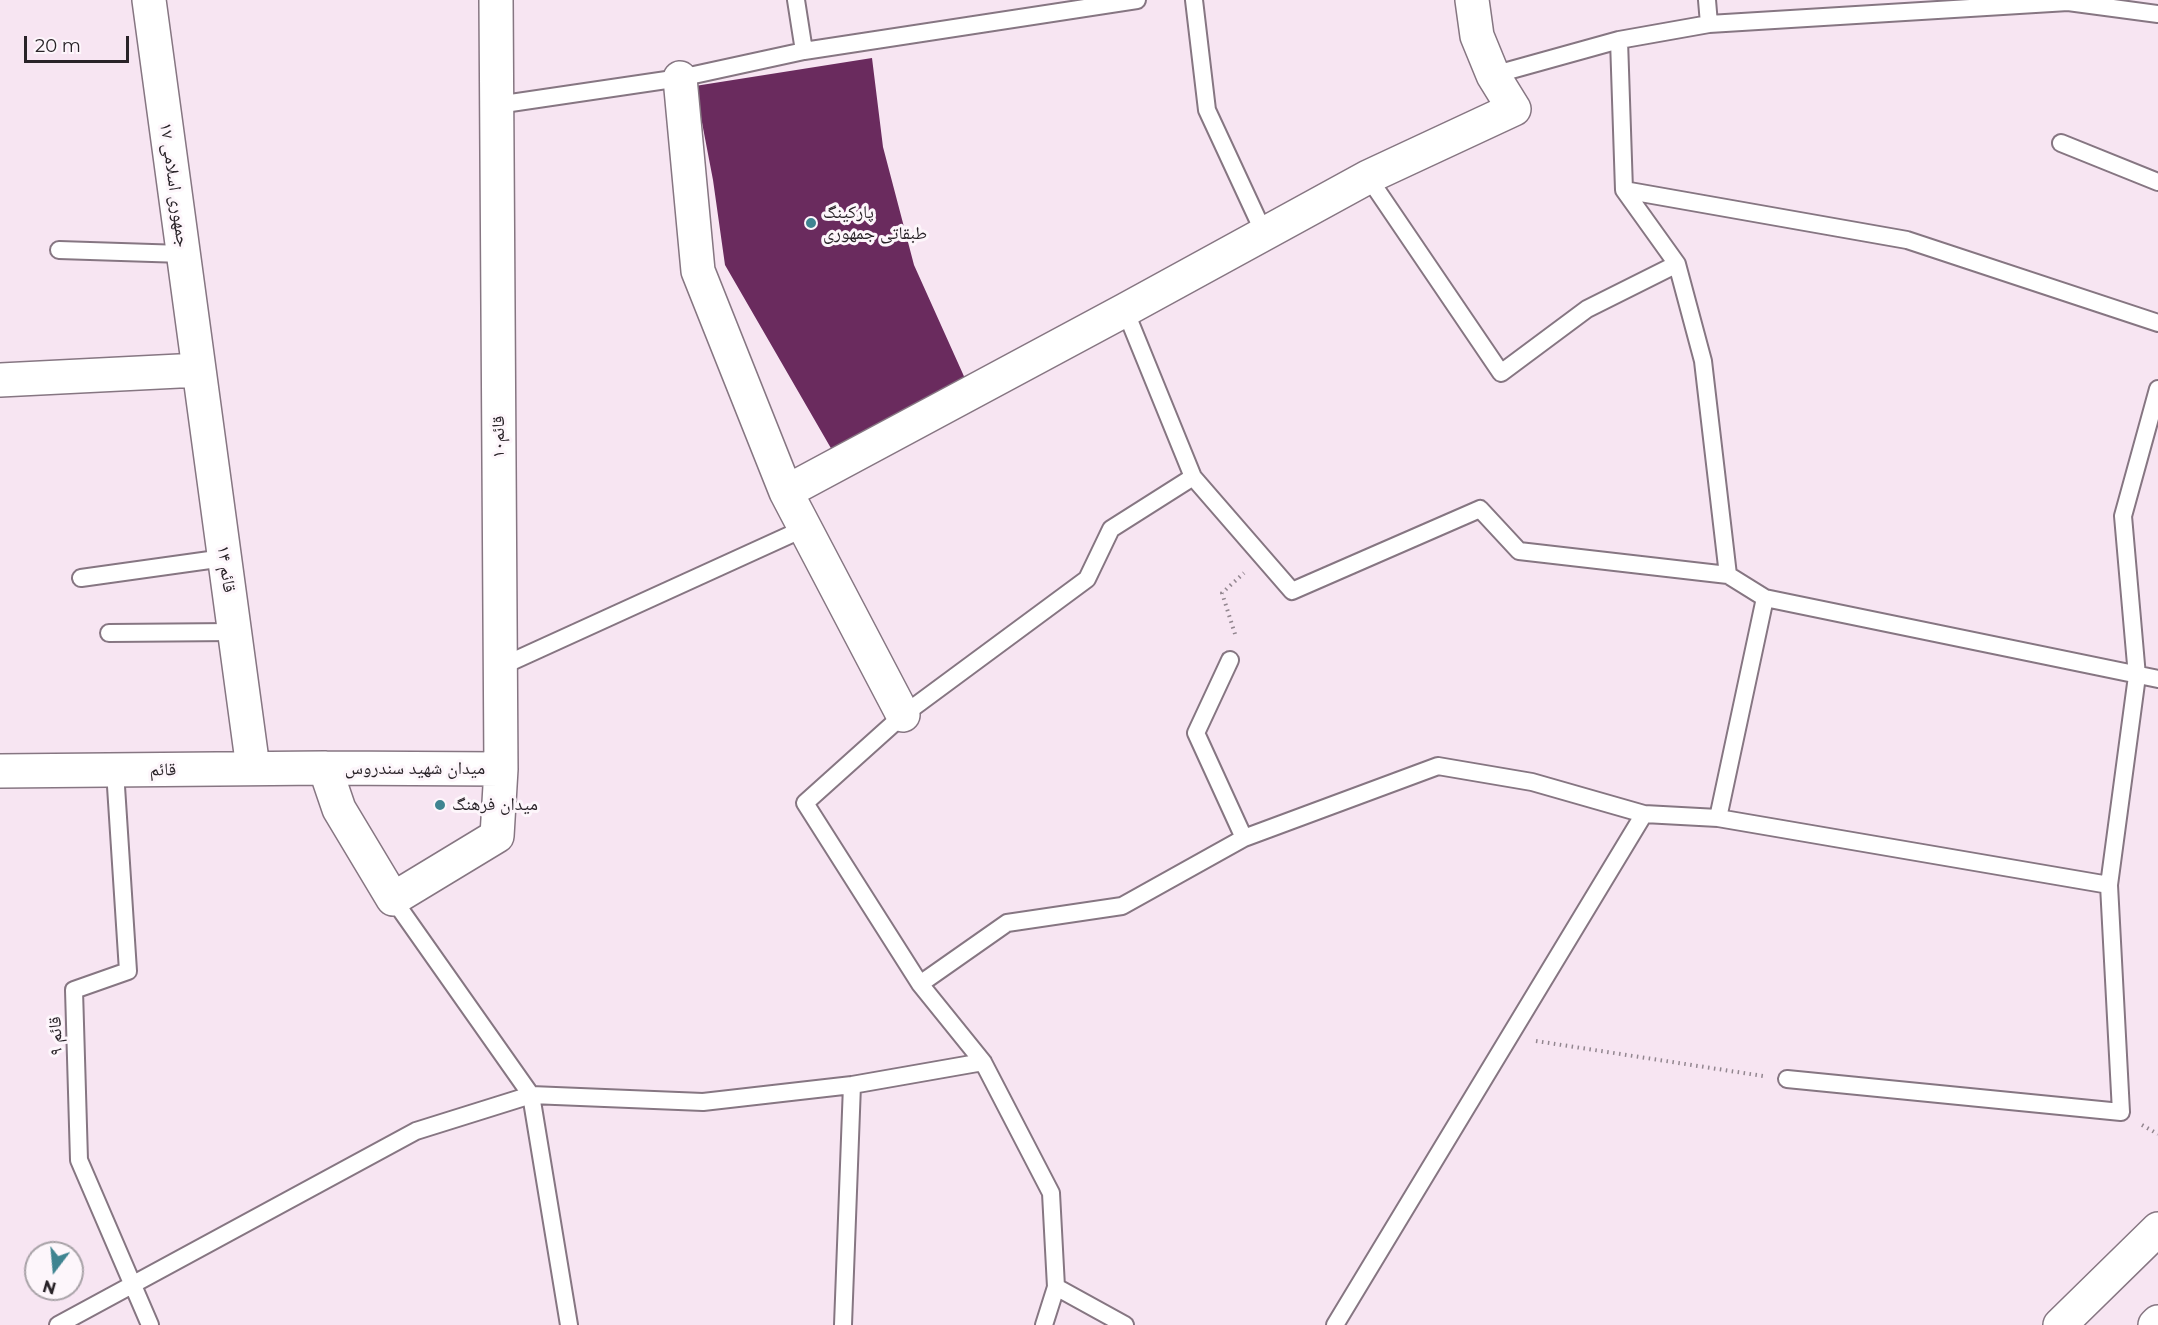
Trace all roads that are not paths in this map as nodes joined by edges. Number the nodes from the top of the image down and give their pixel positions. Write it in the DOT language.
graph roads {
  1 [pos="149,0"];
  2 [pos="496,0"];
  3 [pos="796,0"];
  4 [pos="1137,0"];
  5 [pos="1194,0"];
  6 [pos="1472,0"];
  7 [pos="1707,0"];
  8 [pos="2068,1"];
  9 [pos="2158,14"];
  10 [pos="1710,24"];
  11 [pos="1619,39"];
  12 [pos="804,51"];
  13 [pos="1493,75"];
  14 [pos="680,78"];
  15 [pos="497,105"];
  16 [pos="2061,143"];
  17 [pos="1368,177"];
  18 [pos="2158,182"];
  19 [pos="1624,190"];
  20 [pos="1264,233"];
  21 [pos="59,250"];
  22 [pos="183,254"];
  23 [pos="1677,264"];
  24 [pos="1125,310"];
  25 [pos="2158,323"];
  26 [pos="199,370"];
  27 [pos="0,380"];
  28 [pos="2158,389"];
  29 [pos="1193,477"];
  30 [pos="786,492"];
  31 [pos="805,528"];
  32 [pos="224,558"];
  33 [pos="1728,575"];
  34 [pos="81,578"];
  35 [pos="1765,598"];
  36 [pos="234,632"];
  37 [pos="109,633"];
  38 [pos="1230,660"];
  39 [pos="500,667"];
  40 [pos="2137,676"];
  41 [pos="2158,679"];
  42 [pos="903,715"];
  43 [pos="253,768"];
  44 [pos="325,768"];
  45 [pos="501,769"];
  46 [pos="0,771"];
  47 [pos="115,771"];
  48 [pos="1644,814"];
  49 [pos="1718,818"];
  50 [pos="1244,838"];
  51 [pos="2109,885"];
  52 [pos="393,899"];
  53 [pos="920,984"];
  54 [pos="983,1062"];
  55 [pos="1786,1079"];
  56 [pos="852,1085"];
  57 [pos="531,1095"];
  58 [pos="2158,1230"];
  59 [pos="133,1285"];
  60 [pos="1056,1287"];
  61 [pos="58,1325"];
  62 [pos="150,1325"];
  63 [pos="569,1325"];
  64 [pos="843,1325"];
  65 [pos="1044,1325"];
  66 [pos="1125,1325"];
  67 [pos="1335,1325"];
  68 [pos="2060,1325"];
  1 -- 22 [label="street, جمهوری اسلامی ۱۷"];
  2 -- 15 [label="street, قائم۱۰"];
  3 -- 12 [label="lane"];
  4 -- 12 [label="lane"];
  5 -- 20 [label="lane"];
  6 -- 13 [label="street"];
  7 -- 10 [label="lane"];
  8 -- 9 [label="lane"];
  8 -- 10 [label="lane"];
  10 -- 11 [label="lane"];
  11 -- 13 [label="lane"];
  11 -- 19 [label="lane"];
  12 -- 14 [label="lane"];
  13 -- 17 [label="street"];
  14 -- 15 [label="lane"];
  14 -- 30 [label="street"];
  15 -- 39 [label="street, قائم۱۰"];
  16 -- 18 [label="lane"];
  17 -- 20 [label="street"];
  17 -- 23 [label="lane"];
  19 -- 23 [label="lane"];
  19 -- 25 [label="lane"];
  20 -- 24 [label="street"];
  21 -- 22 [label="lane"];
  22 -- 26 [label="street, جمهوری اسلامی ۱۷"];
  23 -- 33 [label="lane"];
  24 -- 29 [label="lane"];
  24 -- 30 [label="street"];
  26 -- 27 [label="street"];
  26 -- 32 [label="street, قائم ۱۴"];
  28 -- 40 [label="lane"];
  29 -- 33 [label="lane"];
  29 -- 42 [label="lane"];
  30 -- 31 [label="street"];
  31 -- 39 [label="lane"];
  31 -- 42 [label="street"];
  32 -- 34 [label="lane"];
  32 -- 36 [label="street, قائم ۱۴"];
  33 -- 35 [label="lane"];
  35 -- 40 [label="lane"];
  35 -- 49 [label="lane"];
  36 -- 37 [label="lane"];
  36 -- 43 [label="street, قائم ۱۴"];
  38 -- 50 [label="lane"];
  39 -- 45 [label="street, قائم۱۰"];
  40 -- 41 [label="lane"];
  40 -- 51 [label="lane"];
  42 -- 53 [label="lane"];
  43 -- 44 [label="street, قائم"];
  43 -- 47 [label="street, قائم"];
  44 -- 45 [label="street, میدان شهید سندروس"];
  44 -- 52 [label="street, میدان شهید سندروس"];
  45 -- 52 [label="street, میدان شهید سندروس"];
  46 -- 47 [label="street, قائم"];
  47 -- 59 [label="lane, قائم ۹"];
  48 -- 49 [label="lane"];
  48 -- 50 [label="lane"];
  48 -- 67 [label="lane"];
  49 -- 51 [label="lane"];
  50 -- 53 [label="lane"];
  51 -- 55 [label="lane"];
  52 -- 57 [label="lane"];
  53 -- 54 [label="lane"];
  54 -- 56 [label="lane"];
  54 -- 60 [label="lane"];
  56 -- 57 [label="lane"];
  56 -- 64 [label="lane"];
  57 -- 59 [label="lane"];
  57 -- 63 [label="lane"];
  58 -- 68 [label="street"];
  59 -- 61 [label="lane"];
  59 -- 62 [label="lane, قائم ۹"];
  60 -- 65 [label="lane"];
  60 -- 66 [label="lane"];
}
